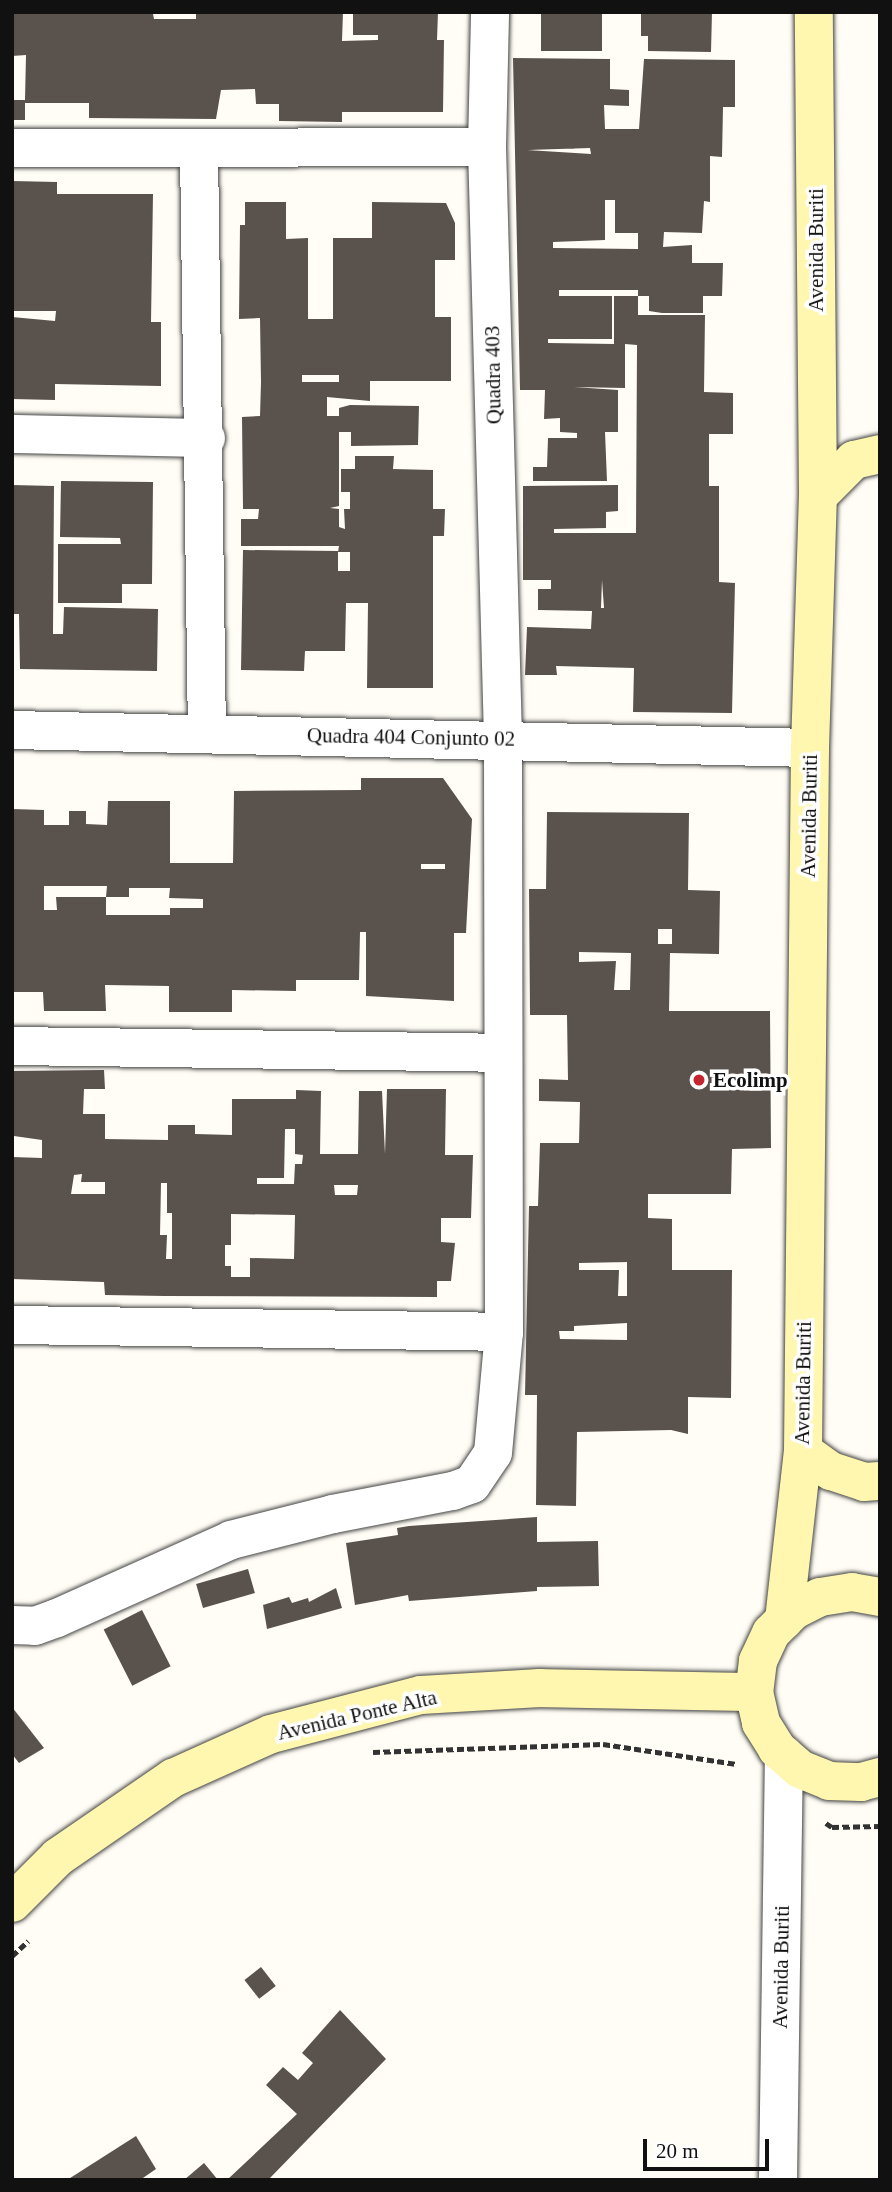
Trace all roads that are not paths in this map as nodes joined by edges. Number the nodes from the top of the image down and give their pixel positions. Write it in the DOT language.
graph roads {
  1 [pos="490,12"];
  2 [pos="814,12"];
  3 [pos="487,147"];
  4 [pos="12,148"];
  5 [pos="199,149"];
  6 [pos="12,435"];
  7 [pos="206,438"];
  8 [pos="880,454"];
  9 [pos="818,496"];
  10 [pos="12,730"];
  11 [pos="207,733"];
  12 [pos="503,738"];
  13 [pos="810,748"];
  14 [pos="12,1046"];
  15 [pos="503,1053"];
  16 [pos="12,1325"];
  17 [pos="504,1332"];
  18 [pos="803,1451"];
  19 [pos="880,1481"];
  20 [pos="880,1597"];
  21 [pos="784,1620"];
  22 [pos="12,1625"];
  23 [pos="754,1692"];
  24 [pos="784,1755"];
  25 [pos="880,1777"];
  26 [pos="12,1903"];
  27 [pos="778,2180"];
  1 -- 3 [label="street, Quadra 403"];
  2 -- 9 [label="main road, Avenida Buriti"];
  3 -- 5 [label="street"];
  3 -- 12 [label="street, Quadra 403"];
  4 -- 5 [label="street"];
  5 -- 7 [label="street"];
  6 -- 7 [label="street"];
  7 -- 11 [label="street"];
  8 -- 9 [label="main road"];
  9 -- 13 [label="main road, Avenida Buriti"];
  10 -- 11 [label="street, Quadra 404 Conjunto 02"];
  11 -- 12 [label="street, Quadra 404 Conjunto 02"];
  12 -- 13 [label="street, Quadra 404 Conjunto 02"];
  12 -- 15 [label="street, Quadra 403"];
  13 -- 18 [label="main road, Avenida Buriti"];
  14 -- 15 [label="street"];
  15 -- 17 [label="street, Quadra 403"];
  16 -- 17 [label="street"];
  17 -- 22 [label="street, Quadra 403"];
  18 -- 19 [label="main road"];
  18 -- 21 [label="main road, Avenida Buriti"];
  20 -- 21 [label="main road, Avenida Buriti"];
  21 -- 23 [label="main road, Avenida Buriti"];
  23 -- 24 [label="main road, Avenida Buriti"];
  23 -- 26 [label="main road, Avenida Ponte Alta"];
  24 -- 25 [label="main road, Avenida Buriti"];
  24 -- 27 [label="street, Avenida Buriti"];
}
